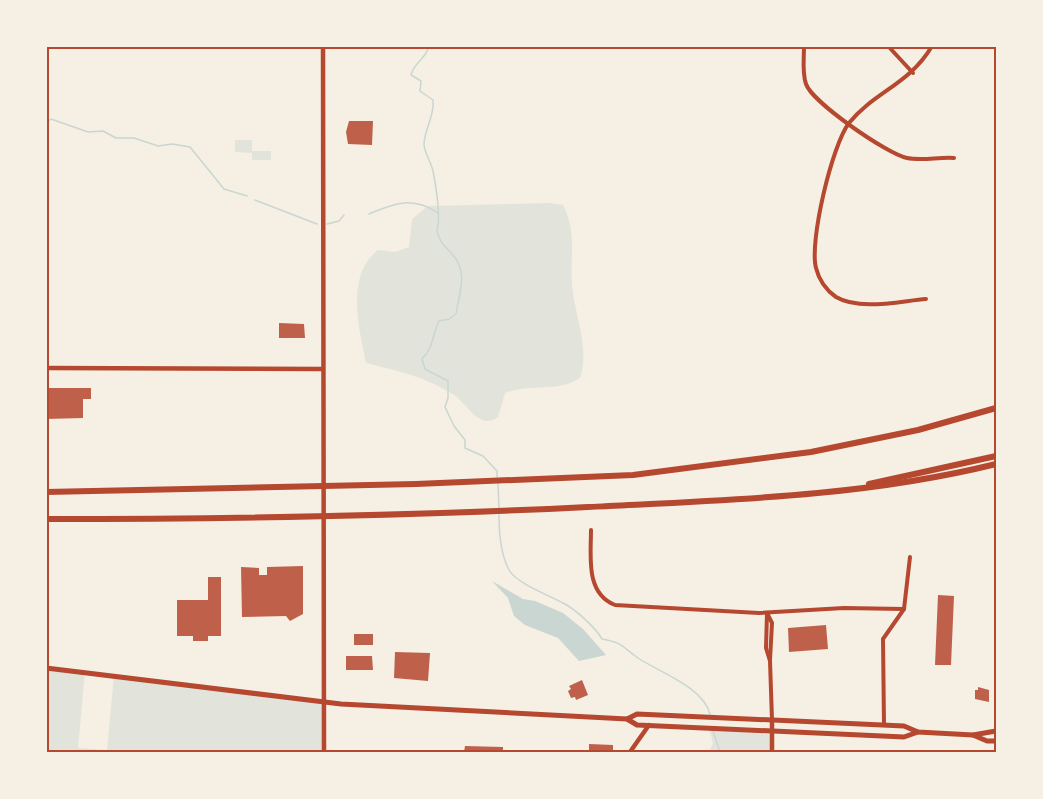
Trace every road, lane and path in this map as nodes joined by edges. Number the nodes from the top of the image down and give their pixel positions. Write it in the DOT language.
graph roads {
  1 [pos="323,46"];
  2 [pos="804,46"];
  3 [pos="888,46"];
  4 [pos="932,46"];
  5 [pos="913,73"];
  6 [pos="849,123"];
  7 [pos="954,158"];
  8 [pos="926,299"];
  9 [pos="46,368"];
  10 [pos="322,369"];
  11 [pos="996,408"];
  12 [pos="996,456"];
  13 [pos="996,464"];
  14 [pos="46,492"];
  15 [pos="822,493"];
  16 [pos="46,519"];
  17 [pos="591,530"];
  18 [pos="910,558"];
  19 [pos="904,609"];
  20 [pos="767,613"];
  21 [pos="46,668"];
  22 [pos="323,702"];
  23 [pos="627,719"];
  24 [pos="772,720"];
  25 [pos="649,725"];
  26 [pos="885,725"];
  27 [pos="772,731"];
  28 [pos="996,731"];
  29 [pos="918,732"];
  30 [pos="973,735"];
  31 [pos="996,741"];
  32 [pos="324,753"];
  33 [pos="630,753"];
  34 [pos="772,753"];
  1 -- 10 [label="street"];
  2 -- 6 [label="street"];
  3 -- 5 [label="street"];
  4 -- 5 [label="street"];
  5 -- 6 [label="street"];
  6 -- 7 [label="street"];
  6 -- 8 [label="street"];
  9 -- 10 [label="street"];
  10 -- 22 [label="street"];
  11 -- 14 [label="highway"];
  12 -- 15 [label="highway"];
  13 -- 15 [label="highway"];
  15 -- 16 [label="highway"];
  17 -- 20 [label="street"];
  18 -- 19 [label="street"];
  19 -- 20 [label="street"];
  19 -- 26 [label="street"];
  20 -- 24 [label="street"];
  21 -- 22 [label="main road"];
  22 -- 23 [label="main road"];
  22 -- 32 [label="street"];
  23 -- 24 [label="main road"];
  23 -- 25 [label="main road"];
  24 -- 26 [label="main road"];
  24 -- 27 [label="street"];
  25 -- 27 [label="main road"];
  25 -- 33 [label="street"];
  26 -- 29 [label="main road"];
  27 -- 29 [label="main road"];
  27 -- 34 [label="street"];
  28 -- 30 [label="main road"];
  29 -- 30 [label="main road"];
  30 -- 31 [label="main road"];
}
